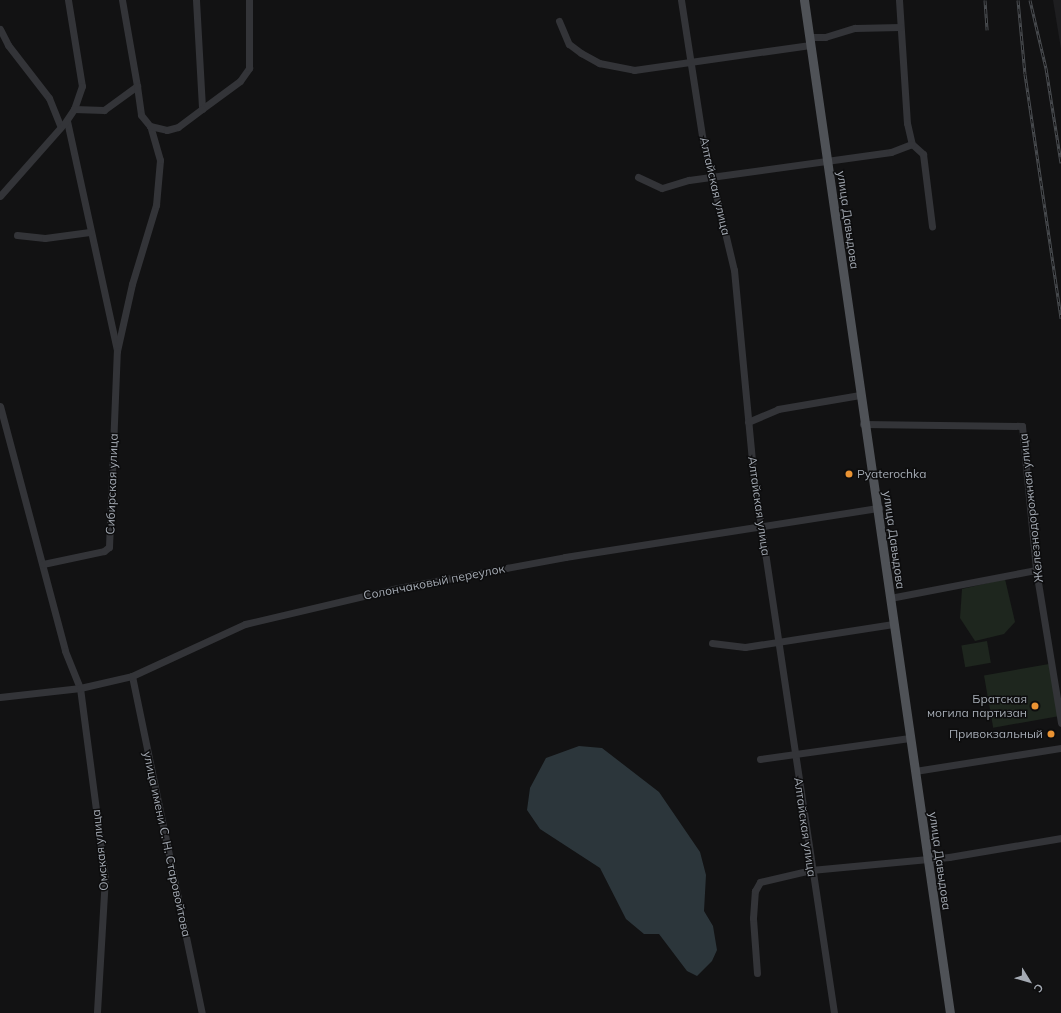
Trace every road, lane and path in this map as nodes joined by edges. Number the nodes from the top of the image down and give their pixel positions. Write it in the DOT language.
graph roads {
  1 [pos="68,0"];
  2 [pos="122,0"];
  3 [pos="196,0"];
  4 [pos="248,0"];
  5 [pos="681,0"];
  6 [pos="804,0"];
  7 [pos="899,0"];
  8 [pos="559,21"];
  9 [pos="900,27"];
  10 [pos="0,29"];
  11 [pos="810,41"];
  12 [pos="692,64"];
  13 [pos="137,86"];
  14 [pos="74,109"];
  15 [pos="202,109"];
  16 [pos="67,120"];
  17 [pos="150,126"];
  18 [pos="61,127"];
  19 [pos="912,144"];
  20 [pos="827,161"];
  21 [pos="714,177"];
  22 [pos="638,178"];
  23 [pos="0,196"];
  24 [pos="932,226"];
  25 [pos="90,232"];
  26 [pos="17,235"];
  27 [pos="117,351"];
  28 [pos="860,395"];
  29 [pos="0,406"];
  30 [pos="748,422"];
  31 [pos="863,424"];
  32 [pos="3,434"];
  33 [pos="879,508"];
  34 [pos="762,526"];
  35 [pos="43,564"];
  36 [pos="1036,570"];
  37 [pos="890,598"];
  38 [pos="893,624"];
  39 [pos="778,642"];
  40 [pos="712,643"];
  41 [pos="132,676"];
  42 [pos="80,688"];
  43 [pos="0,697"];
  44 [pos="1061,723"];
  45 [pos="910,738"];
  46 [pos="1061,748"];
  47 [pos="795,755"];
  48 [pos="760,759"];
  49 [pos="915,771"];
  50 [pos="1061,838"];
  51 [pos="928,859"];
  52 [pos="811,870"];
  53 [pos="757,973"];
  54 [pos="96,1013"];
  55 [pos="202,1013"];
  56 [pos="834,1013"];
  57 [pos="950,1013"];
  1 -- 14 [label="street"];
  2 -- 13 [label="street, Сибирская улица"];
  3 -- 15 [label="street"];
  4 -- 15 [label="street"];
  5 -- 12 [label="street, Алтайская улица"];
  6 -- 11 [label="main road, улица Давыдова"];
  7 -- 9 [label="street"];
  8 -- 12 [label="street"];
  9 -- 11 [label="street"];
  9 -- 19 [label="street"];
  10 -- 18 [label="street"];
  11 -- 12 [label="street"];
  11 -- 20 [label="main road, улица Давыдова"];
  12 -- 21 [label="street, Алтайская улица"];
  13 -- 14 [label="street"];
  13 -- 17 [label="street, Сибирская улица"];
  14 -- 16 [label="street"];
  15 -- 17 [label="street"];
  16 -- 18 [label="street"];
  16 -- 25 [label="street, Сибирская улица"];
  17 -- 27 [label="street, Сибирская улица"];
  18 -- 23 [label="street"];
  19 -- 20 [label="street"];
  19 -- 24 [label="street"];
  20 -- 21 [label="street"];
  20 -- 28 [label="main road, улица Давыдова"];
  21 -- 22 [label="street"];
  21 -- 30 [label="street, Алтайская улица"];
  25 -- 26 [label="street"];
  25 -- 27 [label="street, Сибирская улица"];
  27 -- 35 [label="street, Сибирская улица"];
  28 -- 30 [label="street"];
  28 -- 31 [label="main road, улица Давыдова"];
  29 -- 32 [label="street"];
  30 -- 34 [label="street, Алтайская улица"];
  31 -- 33 [label="main road, улица Давыдова"];
  31 -- 36 [label="street, Железнодорожная улица"];
  32 -- 35 [label="street"];
  33 -- 34 [label="street, Солончаковый переулок"];
  33 -- 37 [label="main road, улица Давыдова"];
  34 -- 39 [label="street, Алтайская улица"];
  34 -- 41 [label="street, Солончаковый переулок"];
  35 -- 42 [label="street"];
  36 -- 37 [label="street"];
  36 -- 44 [label="street, Железнодорожная улица"];
  37 -- 38 [label="main road, улица Давыдова"];
  38 -- 39 [label="street"];
  38 -- 45 [label="main road, улица Давыдова"];
  39 -- 40 [label="street"];
  39 -- 47 [label="street, Алтайская улица"];
  41 -- 42 [label="street, Солончаковый переулок"];
  41 -- 55 [label="street, улица имени С. Н. Старовойтова"];
  42 -- 43 [label="street, Солончаковый переулок"];
  42 -- 54 [label="street, Омская улица"];
  45 -- 47 [label="street"];
  45 -- 49 [label="main road, улица Давыдова"];
  46 -- 49 [label="street"];
  47 -- 48 [label="street"];
  47 -- 52 [label="street, Алтайская улица"];
  49 -- 51 [label="main road, улица Давыдова"];
  50 -- 51 [label="street"];
  51 -- 52 [label="street"];
  51 -- 57 [label="main road, улица Давыдова"];
  52 -- 53 [label="street"];
  52 -- 56 [label="street, Алтайская улица"];
}
